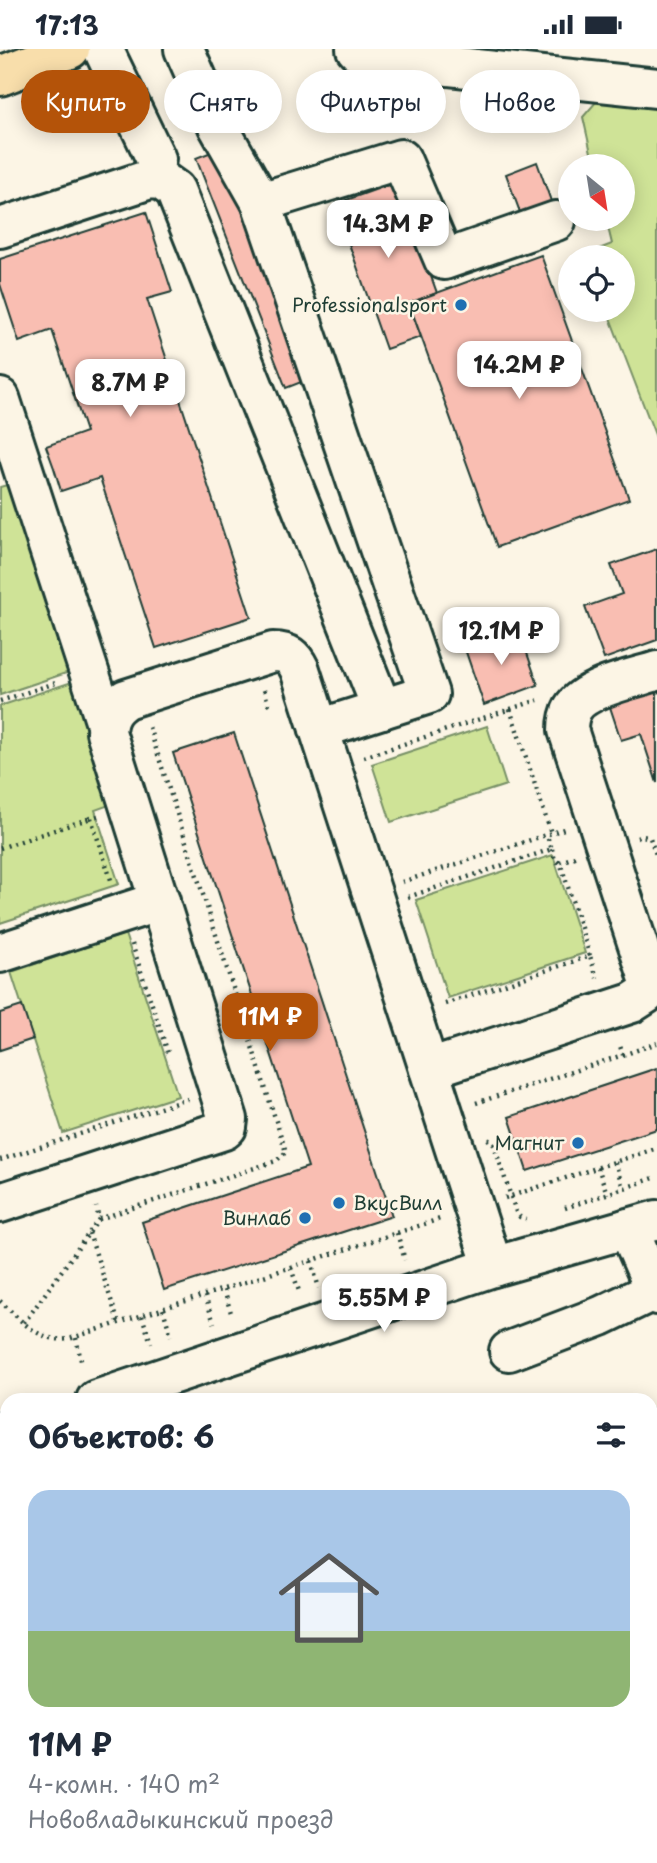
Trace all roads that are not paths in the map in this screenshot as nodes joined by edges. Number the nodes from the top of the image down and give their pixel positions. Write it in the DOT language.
graph roads {
  1 [pos="20,49"];
  2 [pos="70,49"];
  3 [pos="103,49"];
  4 [pos="184,49"];
  5 [pos="356,49"];
  6 [pos="0,57"];
  7 [pos="0,76"];
  8 [pos="657,88"];
  9 [pos="156,159"];
  10 [pos="261,202"];
  11 [pos="556,221"];
  12 [pos="0,228"];
  13 [pos="0,398"];
  14 [pos="11,469"];
  15 [pos="657,671"];
  16 [pos="382,709"];
  17 [pos="106,724"];
  18 [pos="319,729"];
  19 [pos="159,901"];
  20 [pos="0,953"];
  21 [pos="429,1069"];
  22 [pos="0,1203"];
  23 [pos="642,1224"];
  24 [pos="493,1267"];
  25 [pos="656,1293"];
  26 [pos="509,1351"];
  27 [pos="89,1383"];
  1 -- 6 [label="street"];
  2 -- 7 [label="main road"];
  3 -- 9 [label="street"];
  4 -- 10 [label="street"];
  5 -- 8 [label="street"];
  10 -- 11 [label="street"];
  10 -- 16 [label="street"];
  12 -- 16 [label="street"];
  13 -- 14 [label="street"];
  14 -- 17 [label="street"];
  15 -- 21 [label="street"];
  16 -- 18 [label="street"];
  17 -- 18 [label="street"];
  17 -- 19 [label="street"];
  18 -- 21 [label="street"];
  19 -- 20 [label="street"];
  19 -- 22 [label="street"];
  21 -- 24 [label="street"];
  23 -- 24 [label="street"];
  23 -- 25 [label="street"];
  24 -- 27 [label="street"];
  25 -- 26 [label="street"];
}
